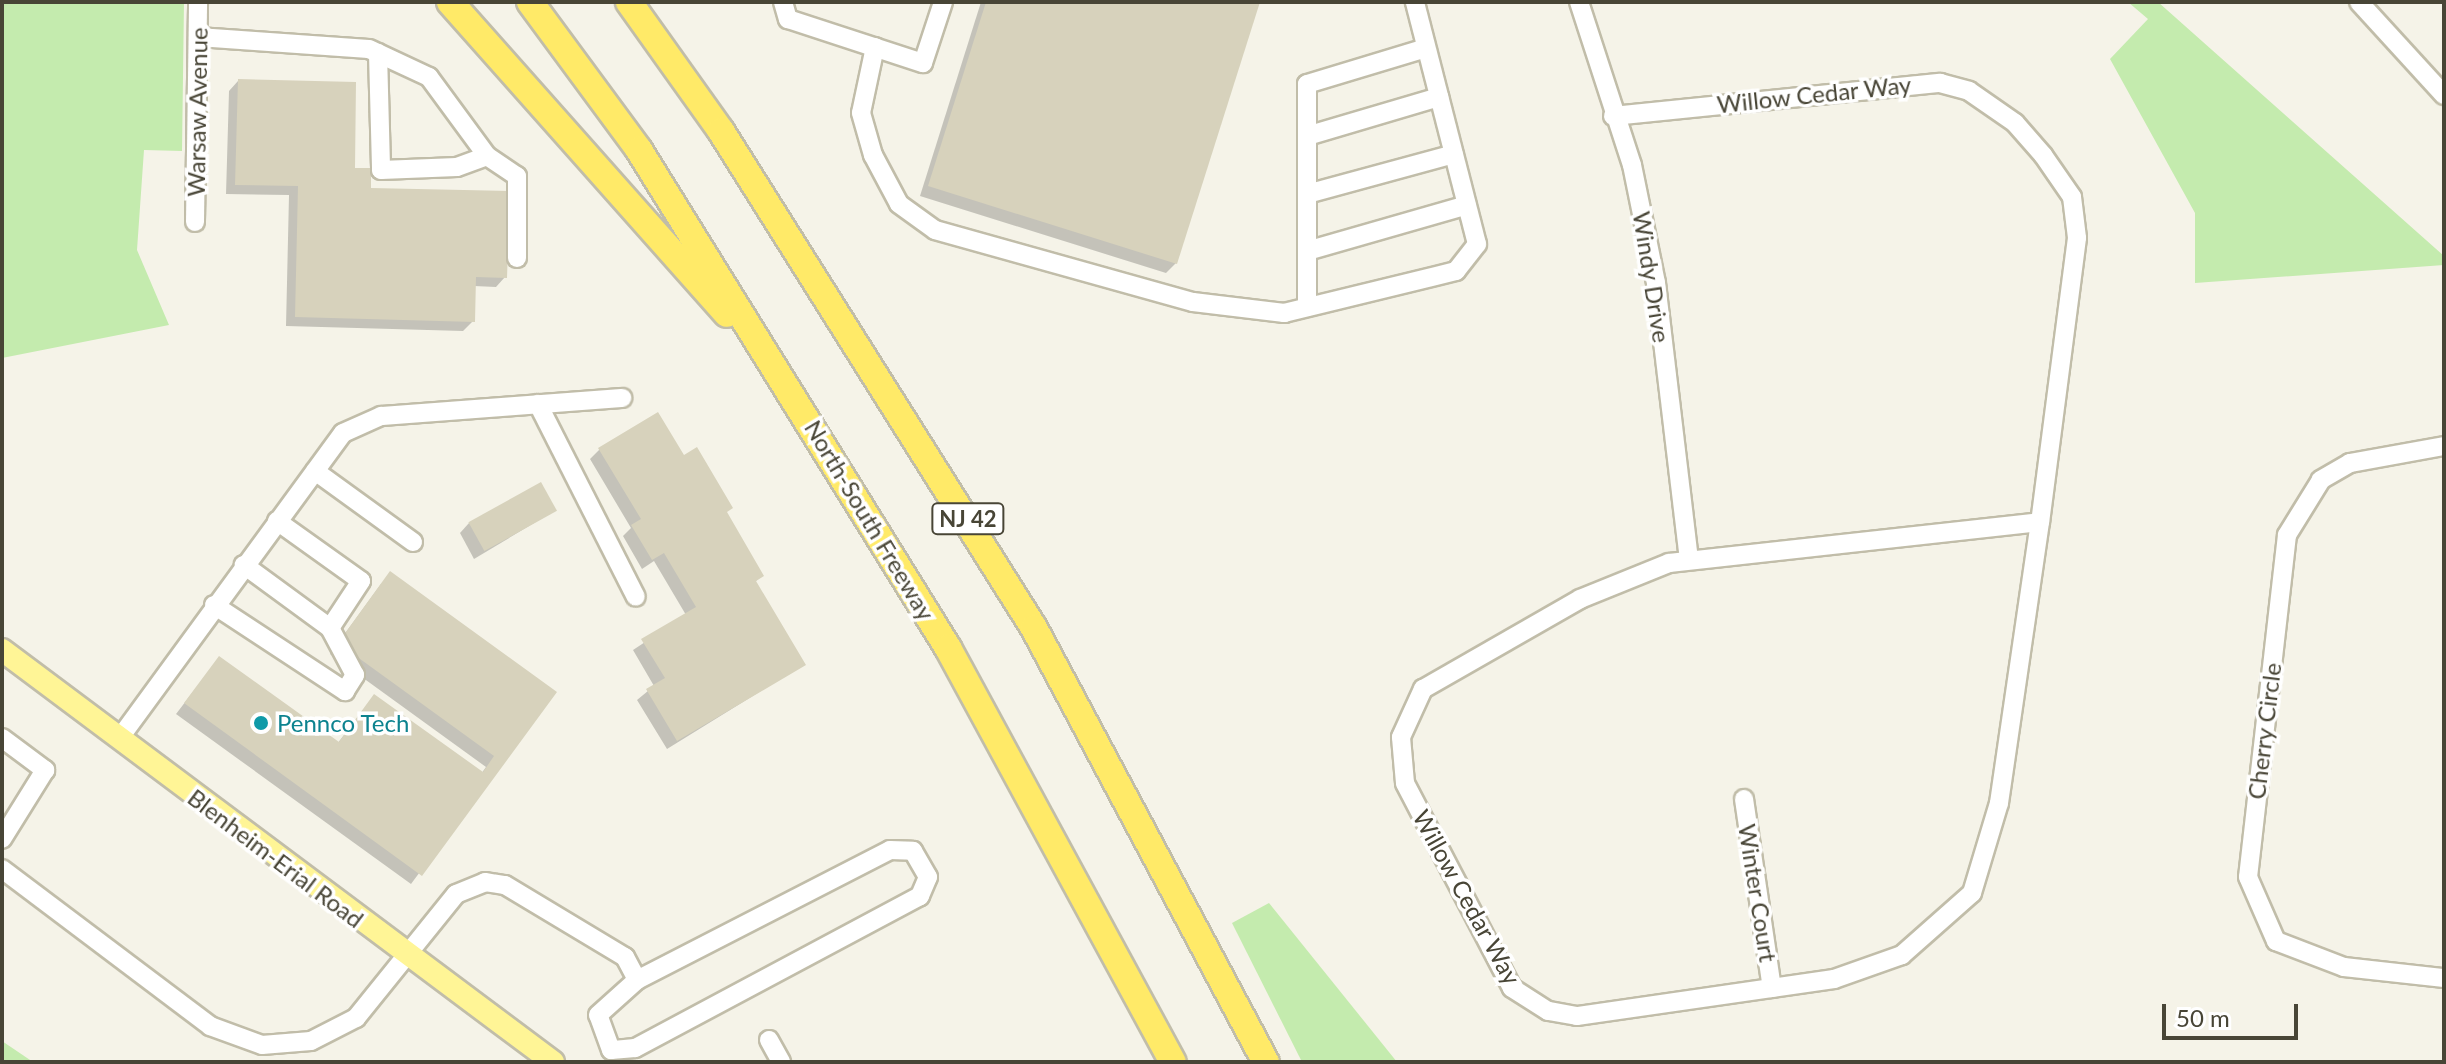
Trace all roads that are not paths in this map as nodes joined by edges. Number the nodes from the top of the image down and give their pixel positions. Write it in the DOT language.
graph roads {
  1 [pos="198,2"];
  2 [pos="450,2"];
  3 [pos="530,2"];
  4 [pos="629,2"];
  5 [pos="783,2"];
  6 [pos="1415,2"];
  7 [pos="1579,2"];
  8 [pos="2359,2"];
  9 [pos="940,3"];
  10 [pos="198,37"];
  11 [pos="875,47"];
  12 [pos="1426,48"];
  13 [pos="378,53"];
  14 [pos="2444,95"];
  15 [pos="1439,97"];
  16 [pos="1613,116"];
  17 [pos="1307,136"];
  18 [pos="1454,154"];
  19 [pos="487,156"];
  20 [pos="1307,194"];
  21 [pos="1467,205"];
  22 [pos="195,222"];
  23 [pos="1307,251"];
  24 [pos="517,258"];
  25 [pos="1307,307"];
  26 [pos="785,380"];
  27 [pos="622,398"];
  28 [pos="538,404"];
  29 [pos="2444,446"];
  30 [pos="315,471"];
  31 [pos="277,521"];
  32 [pos="2040,522"];
  33 [pos="413,542"];
  34 [pos="1689,560"];
  35 [pos="244,565"];
  36 [pos="636,597"];
  37 [pos="214,605"];
  38 [pos="330,628"];
  39 [pos="2,650"];
  40 [pos="2,738"];
  41 [pos="119,739"];
  42 [pos="1744,799"];
  43 [pos="2,839"];
  44 [pos="2,869"];
  45 [pos="404,953"];
  46 [pos="2444,978"];
  47 [pos="637,980"];
  48 [pos="1772,988"];
  49 [pos="769,1040"];
  50 [pos="553,1062"];
  51 [pos="781,1062"];
  52 [pos="1173,1062"];
  53 [pos="1266,1062"];
  1 -- 10 [label="street, Warsaw Avenue"];
  2 -- 26 [label="highway"];
  3 -- 26 [label="highway, North-South Freeway"];
  4 -- 53 [label="highway, NJ 42"];
  5 -- 11 [label="street"];
  6 -- 12 [label="street"];
  7 -- 16 [label="street, Windy Drive"];
  8 -- 14 [label="street"];
  9 -- 11 [label="street"];
  10 -- 13 [label="street"];
  10 -- 22 [label="street, Warsaw Avenue"];
  11 -- 25 [label="street"];
  12 -- 15 [label="street"];
  12 -- 17 [label="street"];
  13 -- 19 [label="street"];
  13 -- 19 [label="street"];
  15 -- 17 [label="street"];
  15 -- 18 [label="street"];
  16 -- 32 [label="street, Willow Cedar Way"];
  16 -- 34 [label="street, Windy Drive"];
  17 -- 20 [label="street"];
  18 -- 20 [label="street"];
  18 -- 21 [label="street"];
  19 -- 24 [label="street"];
  20 -- 23 [label="street"];
  21 -- 23 [label="street"];
  21 -- 25 [label="street"];
  23 -- 25 [label="street"];
  26 -- 52 [label="highway, North-South Freeway"];
  27 -- 28 [label="street"];
  28 -- 30 [label="street"];
  28 -- 36 [label="street"];
  29 -- 46 [label="street, Cherry Circle"];
  30 -- 31 [label="street"];
  30 -- 33 [label="street"];
  31 -- 35 [label="street"];
  31 -- 38 [label="street"];
  32 -- 34 [label="street, Willow Cedar Way"];
  32 -- 48 [label="street, Willow Cedar Way"];
  34 -- 48 [label="street, Willow Cedar Way"];
  35 -- 37 [label="street"];
  35 -- 38 [label="street"];
  37 -- 38 [label="street"];
  37 -- 41 [label="street"];
  39 -- 41 [label="main road, Blenheim-Erial Road"];
  40 -- 43 [label="street"];
  41 -- 45 [label="main road, Blenheim-Erial Road"];
  42 -- 48 [label="street, Winter Court"];
  44 -- 45 [label="street"];
  45 -- 47 [label="street"];
  45 -- 50 [label="main road, Blenheim-Erial Road"];
  47 -- 47 [label="street"];
  49 -- 51 [label="street"];
}
